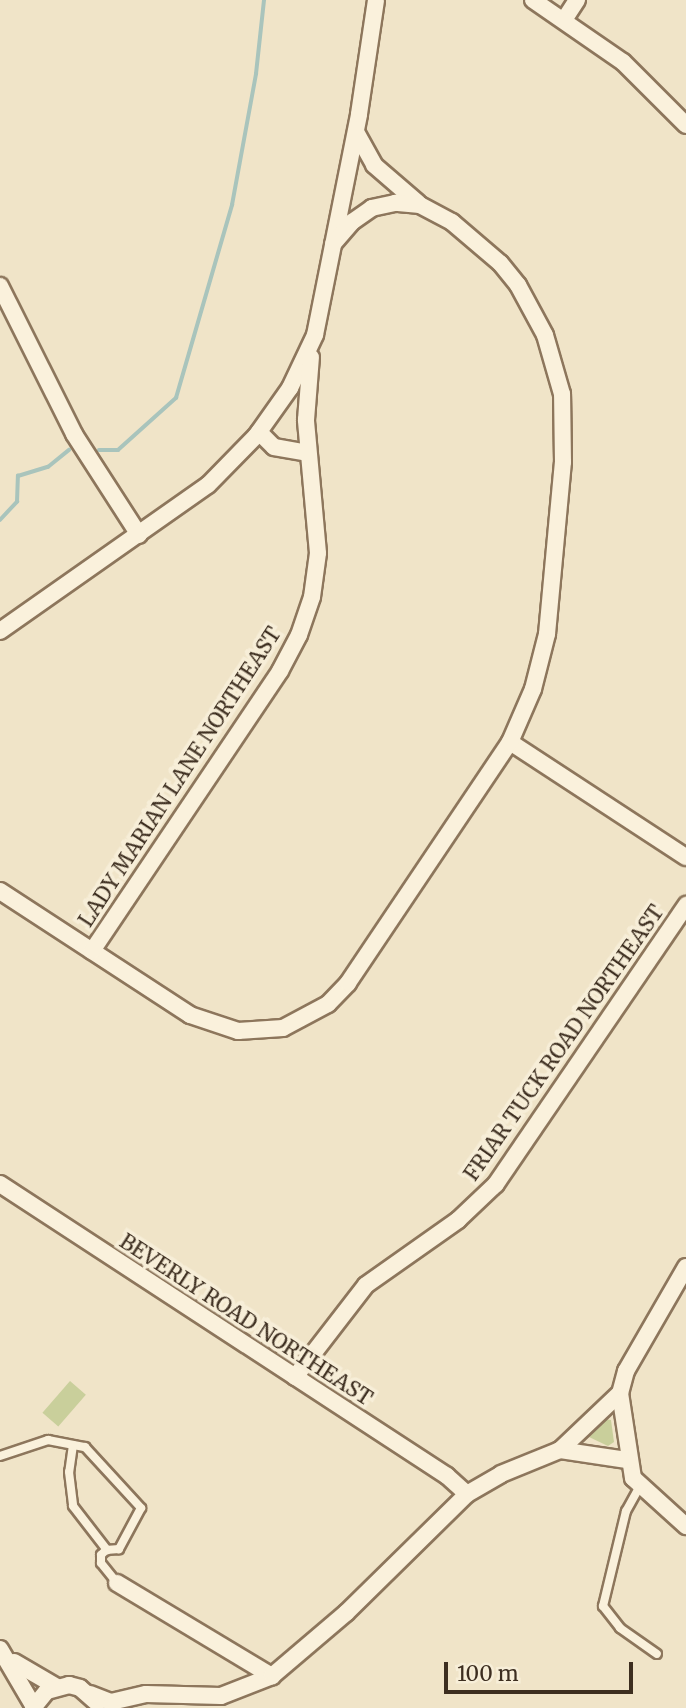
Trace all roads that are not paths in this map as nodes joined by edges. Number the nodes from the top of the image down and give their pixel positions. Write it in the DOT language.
graph roads {
  1 [pos="376,0"];
  2 [pos="533,0"];
  3 [pos="577,0"];
  4 [pos="564,20"];
  5 [pos="686,125"];
  6 [pos="356,131"];
  7 [pos="420,205"];
  8 [pos="333,244"];
  9 [pos="0,286"];
  10 [pos="315,335"];
  11 [pos="259,432"];
  12 [pos="307,453"];
  13 [pos="139,535"];
  14 [pos="0,631"];
  15 [pos="510,742"];
  16 [pos="686,857"];
  17 [pos="0,891"];
  18 [pos="686,905"];
  19 [pos="92,951"];
  20 [pos="0,1184"];
  21 [pos="686,1267"];
  22 [pos="295,1377"];
  23 [pos="620,1393"];
  24 [pos="73,1445"];
  25 [pos="560,1450"];
  26 [pos="0,1456"];
  27 [pos="627,1460"];
  28 [pos="640,1486"];
  29 [pos="467,1494"];
  30 [pos="664,1510"];
  31 [pos="686,1516"];
  32 [pos="686,1526"];
  33 [pos="107,1550"];
  34 [pos="117,1583"];
  35 [pos="3,1653"];
  36 [pos="657,1654"];
  37 [pos="272,1676"];
  38 [pos="57,1687"];
  39 [pos="94,1701"];
  40 [pos="166,1701"];
  41 [pos="34,1708"];
  42 [pos="140,1708"];
  1 -- 6 [label="street"];
  2 -- 4 [label="street"];
  3 -- 4 [label="street"];
  4 -- 5 [label="street"];
  6 -- 7 [label="street"];
  6 -- 8 [label="street"];
  7 -- 8 [label="street"];
  7 -- 15 [label="street"];
  8 -- 10 [label="street"];
  9 -- 13 [label="street"];
  10 -- 11 [label="street"];
  10 -- 12 [label="street, LADY MARIAN LANE NORTHEAST"];
  11 -- 12 [label="street"];
  11 -- 13 [label="street"];
  12 -- 19 [label="street, LADY MARIAN LANE NORTHEAST"];
  13 -- 14 [label="street"];
  15 -- 16 [label="street"];
  15 -- 19 [label="street"];
  17 -- 19 [label="street"];
  18 -- 22 [label="street, FRIAR TUCK ROAD NORTHEAST"];
  20 -- 22 [label="street, BEVERLY ROAD NORTHEAST"];
  21 -- 23 [label="street"];
  22 -- 29 [label="street, BEVERLY ROAD NORTHEAST"];
  23 -- 25 [label="street"];
  23 -- 27 [label="street"];
  24 -- 26 [label="lane"];
  24 -- 33 [label="lane"];
  24 -- 33 [label="lane"];
  25 -- 27 [label="street"];
  25 -- 29 [label="street"];
  27 -- 28 [label="street"];
  28 -- 30 [label="street"];
  28 -- 36 [label="lane"];
  29 -- 37 [label="street"];
  30 -- 31 [label="street"];
  30 -- 32 [label="street"];
  33 -- 34 [label="lane"];
  34 -- 37 [label="street"];
  35 -- 38 [label="street"];
  35 -- 41 [label="street"];
  37 -- 40 [label="street"];
  38 -- 39 [label="street"];
  38 -- 41 [label="street"];
  39 -- 40 [label="street"];
  40 -- 42 [label="street"];
}
